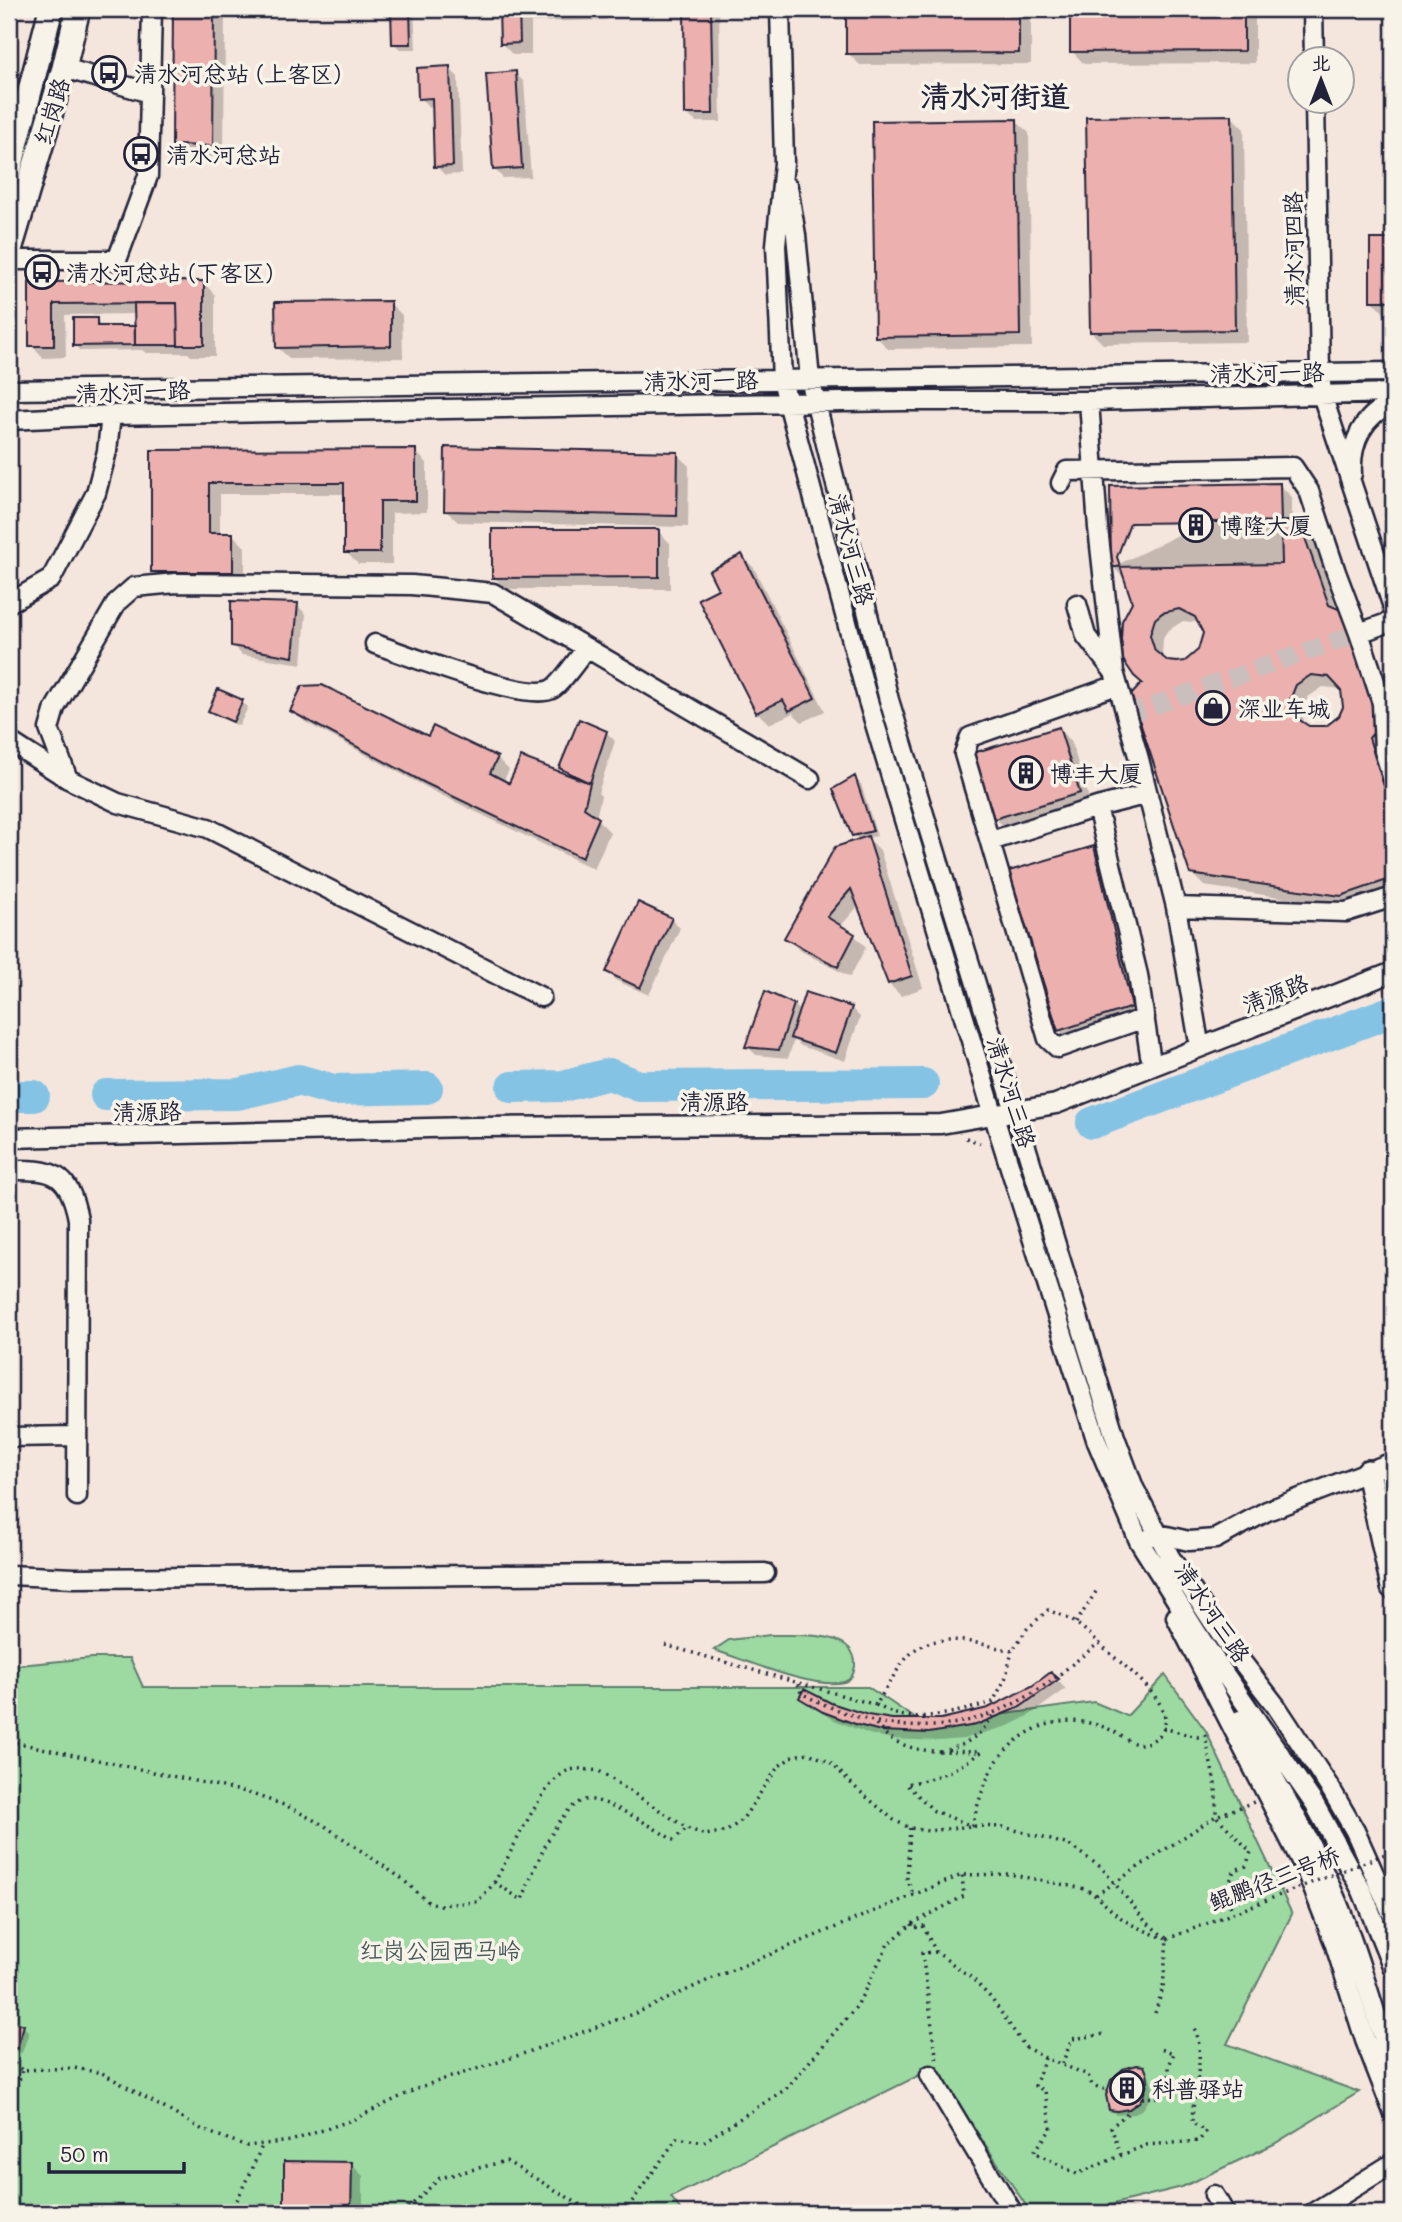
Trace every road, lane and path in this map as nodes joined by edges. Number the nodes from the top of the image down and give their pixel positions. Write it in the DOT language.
graph roads {
  1 [pos="51,9"];
  2 [pos="78,9"];
  3 [pos="152,9"];
  4 [pos="780,9"];
  5 [pos="1313,9"];
  6 [pos="1314,46"];
  7 [pos="64,68"];
  8 [pos="150,93"];
  9 [pos="1315,116"];
  10 [pos="784,163"];
  11 [pos="9,172"];
  12 [pos="9,253"];
  13 [pos="9,260"];
  14 [pos="1320,372"];
  15 [pos="1393,372"];
  16 [pos="810,379"];
  17 [pos="782,380"];
  18 [pos="9,390"];
  19 [pos="1393,393"];
  20 [pos="1322,395"];
  21 [pos="1089,401"];
  22 [pos="1393,403"];
  23 [pos="788,404"];
  24 [pos="817,404"];
  25 [pos="111,415"];
  26 [pos="9,420"];
  27 [pos="1093,470"];
  28 [pos="1061,483"];
  29 [pos="1353,488"];
  30 [pos="9,603"];
  31 [pos="1077,604"];
  32 [pos="1393,607"];
  33 [pos="1393,621"];
  34 [pos="1359,633"];
  35 [pos="375,644"];
  36 [pos="587,648"];
  37 [pos="1115,679"];
  38 [pos="9,741"];
  39 [pos="68,779"];
  40 [pos="810,779"];
  41 [pos="1393,779"];
  42 [pos="1148,794"];
  43 [pos="1097,807"];
  44 [pos="991,841"];
  45 [pos="1393,897"];
  46 [pos="1176,906"];
  47 [pos="1393,963"];
  48 [pos="1393,972"];
  49 [pos="541,997"];
  50 [pos="1144,1018"];
  51 [pos="1198,1037"];
  52 [pos="1150,1055"];
  53 [pos="1013,1106"];
  54 [pos="992,1110"];
  55 [pos="9,1127"];
  56 [pos="9,1138"];
  57 [pos="9,1170"];
  58 [pos="77,1436"];
  59 [pos="9,1437"];
  60 [pos="1393,1462"];
  61 [pos="1368,1472"];
  62 [pos="77,1496"];
  63 [pos="1158,1534"];
  64 [pos="1139,1541"];
  65 [pos="1153,1566"];
  66 [pos="765,1573"];
  67 [pos="9,1575"];
  68 [pos="1393,1587"];
  69 [pos="1097,1590"];
  70 [pos="1076,1623"];
  71 [pos="1099,1643"];
  72 [pos="1204,1644"];
  73 [pos="665,1645"];
  74 [pos="1012,1651"];
  75 [pos="798,1684"];
  76 [pos="876,1705"];
  77 [pos="994,1712"];
  78 [pos="874,1723"];
  79 [pos="1163,1728"];
  80 [pos="9,1741"];
  81 [pos="938,1751"];
  82 [pos="1253,1803"];
  83 [pos="1216,1816"];
  84 [pos="972,1826"];
  85 [pos="687,1828"];
  86 [pos="911,1828"];
  87 [pos="1393,1851"];
  88 [pos="962,1875"];
  89 [pos="494,1882"];
  90 [pos="913,1894"];
  91 [pos="1097,1895"];
  92 [pos="1233,1912"];
  93 [pos="1393,1916"];
  94 [pos="912,1924"];
  95 [pos="1167,1939"];
  96 [pos="936,1952"];
  97 [pos="1393,1968"];
  98 [pos="1155,2013"];
  99 [pos="1194,2028"];
  100 [pos="1105,2034"];
  101 [pos="1160,2049"];
  102 [pos="1045,2058"];
  103 [pos="9,2059"];
  104 [pos="1062,2064"];
  105 [pos="1393,2066"];
  106 [pos="22,2070"];
  107 [pos="931,2077"];
  108 [pos="9,2089"];
  109 [pos="1107,2090"];
  110 [pos="1142,2098"];
  111 [pos="1129,2109"];
  112 [pos="1393,2112"];
  113 [pos="263,2144"];
  114 [pos="1121,2155"];
  115 [pos="1393,2163"];
  116 [pos="1214,2195"];
  117 [pos="231,2213"];
  118 [pos="403,2213"];
  119 [pos="594,2213"];
  120 [pos="624,2213"];
  121 [pos="1013,2213"];
  122 [pos="1225,2213"];
  123 [pos="1313,2213"];
  1 -- 11 [label="main road, 红岗路"];
  2 -- 7 [label="main road, 红岗路"];
  3 -- 8 [label="street"];
  4 -- 10 [label="street, 清水河三路"];
  5 -- 6 [label="street"];
  7 -- 8 [label="street"];
  7 -- 12 [label="main road, 红岗路"];
  8 -- 13 [label="street"];
  9 -- 14 [label="street, 清水河四路"];
  10 -- 16 [label="street, 清水河三路"];
  10 -- 17 [label="street, 清水河三路"];
  14 -- 15 [label="street, 清水河一路"];
  14 -- 16 [label="street, 清水河一路"];
  14 -- 20 [label="street, 清水河四路"];
  16 -- 17 [label="street, 清水河一路"];
  16 -- 24 [label="street, 清水河三路"];
  17 -- 18 [label="street, 清水河一路"];
  17 -- 23 [label="street, 清水河三路"];
  19 -- 20 [label="street, 清水河一路"];
  20 -- 21 [label="street, 清水河一路"];
  20 -- 29 [label="street, 清水河四路"];
  21 -- 24 [label="street, 清水河一路"];
  21 -- 27 [label="street"];
  22 -- 29 [label="street"];
  23 -- 24 [label="street, 清水河一路"];
  23 -- 25 [label="street, 清水河一路"];
  23 -- 54 [label="street, 清水河三路"];
  24 -- 53 [label="street, 清水河三路"];
  25 -- 26 [label="street, 清水河一路"];
  25 -- 30 [label="street"];
  27 -- 28 [label="street"];
  27 -- 34 [label="street"];
  27 -- 37 [label="street"];
  29 -- 32 [label="street, 清水河四路"];
  31 -- 37 [label="street"];
  33 -- 34 [label="street"];
  34 -- 41 [label="street"];
  35 -- 36 [label="street"];
  36 -- 39 [label="street"];
  36 -- 40 [label="street"];
  37 -- 42 [label="street"];
  37 -- 44 [label="street"];
  38 -- 39 [label="street"];
  39 -- 49 [label="street"];
  42 -- 43 [label="street"];
  42 -- 46 [label="street"];
  43 -- 44 [label="street"];
  43 -- 50 [label="street"];
  44 -- 50 [label="street"];
  45 -- 46 [label="street"];
  46 -- 51 [label="street"];
  47 -- 51 [label="street, 清源路"];
  48 -- 53 [label="street, 清源路"];
  50 -- 52 [label="street"];
  51 -- 52 [label="street, 清源路"];
  52 -- 53 [label="street, 清源路"];
  53 -- 54 [label="street, 清源路"];
  53 -- 63 [label="street, 清水河三路"];
  54 -- 55 [label="street, 清源路"];
  54 -- 56 [label="street, 清源路"];
  54 -- 64 [label="street, 清水河三路"];
  57 -- 58 [label="street"];
  58 -- 59 [label="street"];
  58 -- 62 [label="street"];
  60 -- 61 [label="street"];
  61 -- 63 [label="street"];
  61 -- 68 [label="main road"];
  63 -- 64 [label="street"];
  63 -- 93 [label="street, 清水河三路"];
  64 -- 65 [label="street, 清水河三路"];
  65 -- 72 [label="street, 清水河三路"];
  65 -- 112 [label="street"];
  66 -- 67 [label="street"];
  69 -- 70 [label="path"];
  70 -- 71 [label="path"];
  70 -- 74 [label="path"];
  71 -- 77 [label="path"];
  71 -- 79 [label="path"];
  72 -- 97 [label="street, 清水河三路"];
  72 -- 105 [label="street"];
  73 -- 75 [label="path"];
  74 -- 76 [label="path"];
  74 -- 76 [label="path"];
  75 -- 76 [label="path"];
  75 -- 78 [label="path"];
  77 -- 78 [label="path"];
  77 -- 81 [label="path"];
  78 -- 81 [label="path"];
  79 -- 83 [label="path"];
  79 -- 84 [label="path"];
  80 -- 89 [label="path"];
  81 -- 84 [label="path"];
  82 -- 83 [label="path"];
  83 -- 91 [label="path"];
  83 -- 92 [label="path"];
  84 -- 86 [label="path"];
  84 -- 95 [label="path"];
  85 -- 86 [label="path"];
  85 -- 89 [label="path"];
  85 -- 89 [label="path"];
  86 -- 90 [label="path"];
  87 -- 92 [label="path, 鲲鹏径三号桥, bridge"];
  88 -- 90 [label="path"];
  88 -- 91 [label="path"];
  88 -- 94 [label="path"];
  90 -- 113 [label="path"];
  91 -- 95 [label="path"];
  92 -- 95 [label="path, 鲲鹏径三号桥, bridge"];
  94 -- 96 [label="path"];
  94 -- 120 [label="path"];
  95 -- 98 [label="path"];
  96 -- 102 [label="path"];
  96 -- 107 [label="path"];
  99 -- 114 [label="path"];
  100 -- 104 [label="path"];
  101 -- 110 [label="path"];
  102 -- 104 [label="path"];
  102 -- 114 [label="path"];
  103 -- 106 [label="path"];
  104 -- 109 [label="path"];
  106 -- 108 [label="path"];
  106 -- 113 [label="path"];
  107 -- 121 [label="street"];
  111 -- 114 [label="path"];
  113 -- 117 [label="path"];
  115 -- 123 [label="street"];
  116 -- 122 [label="street"];
  118 -- 119 [label="path"];
}
